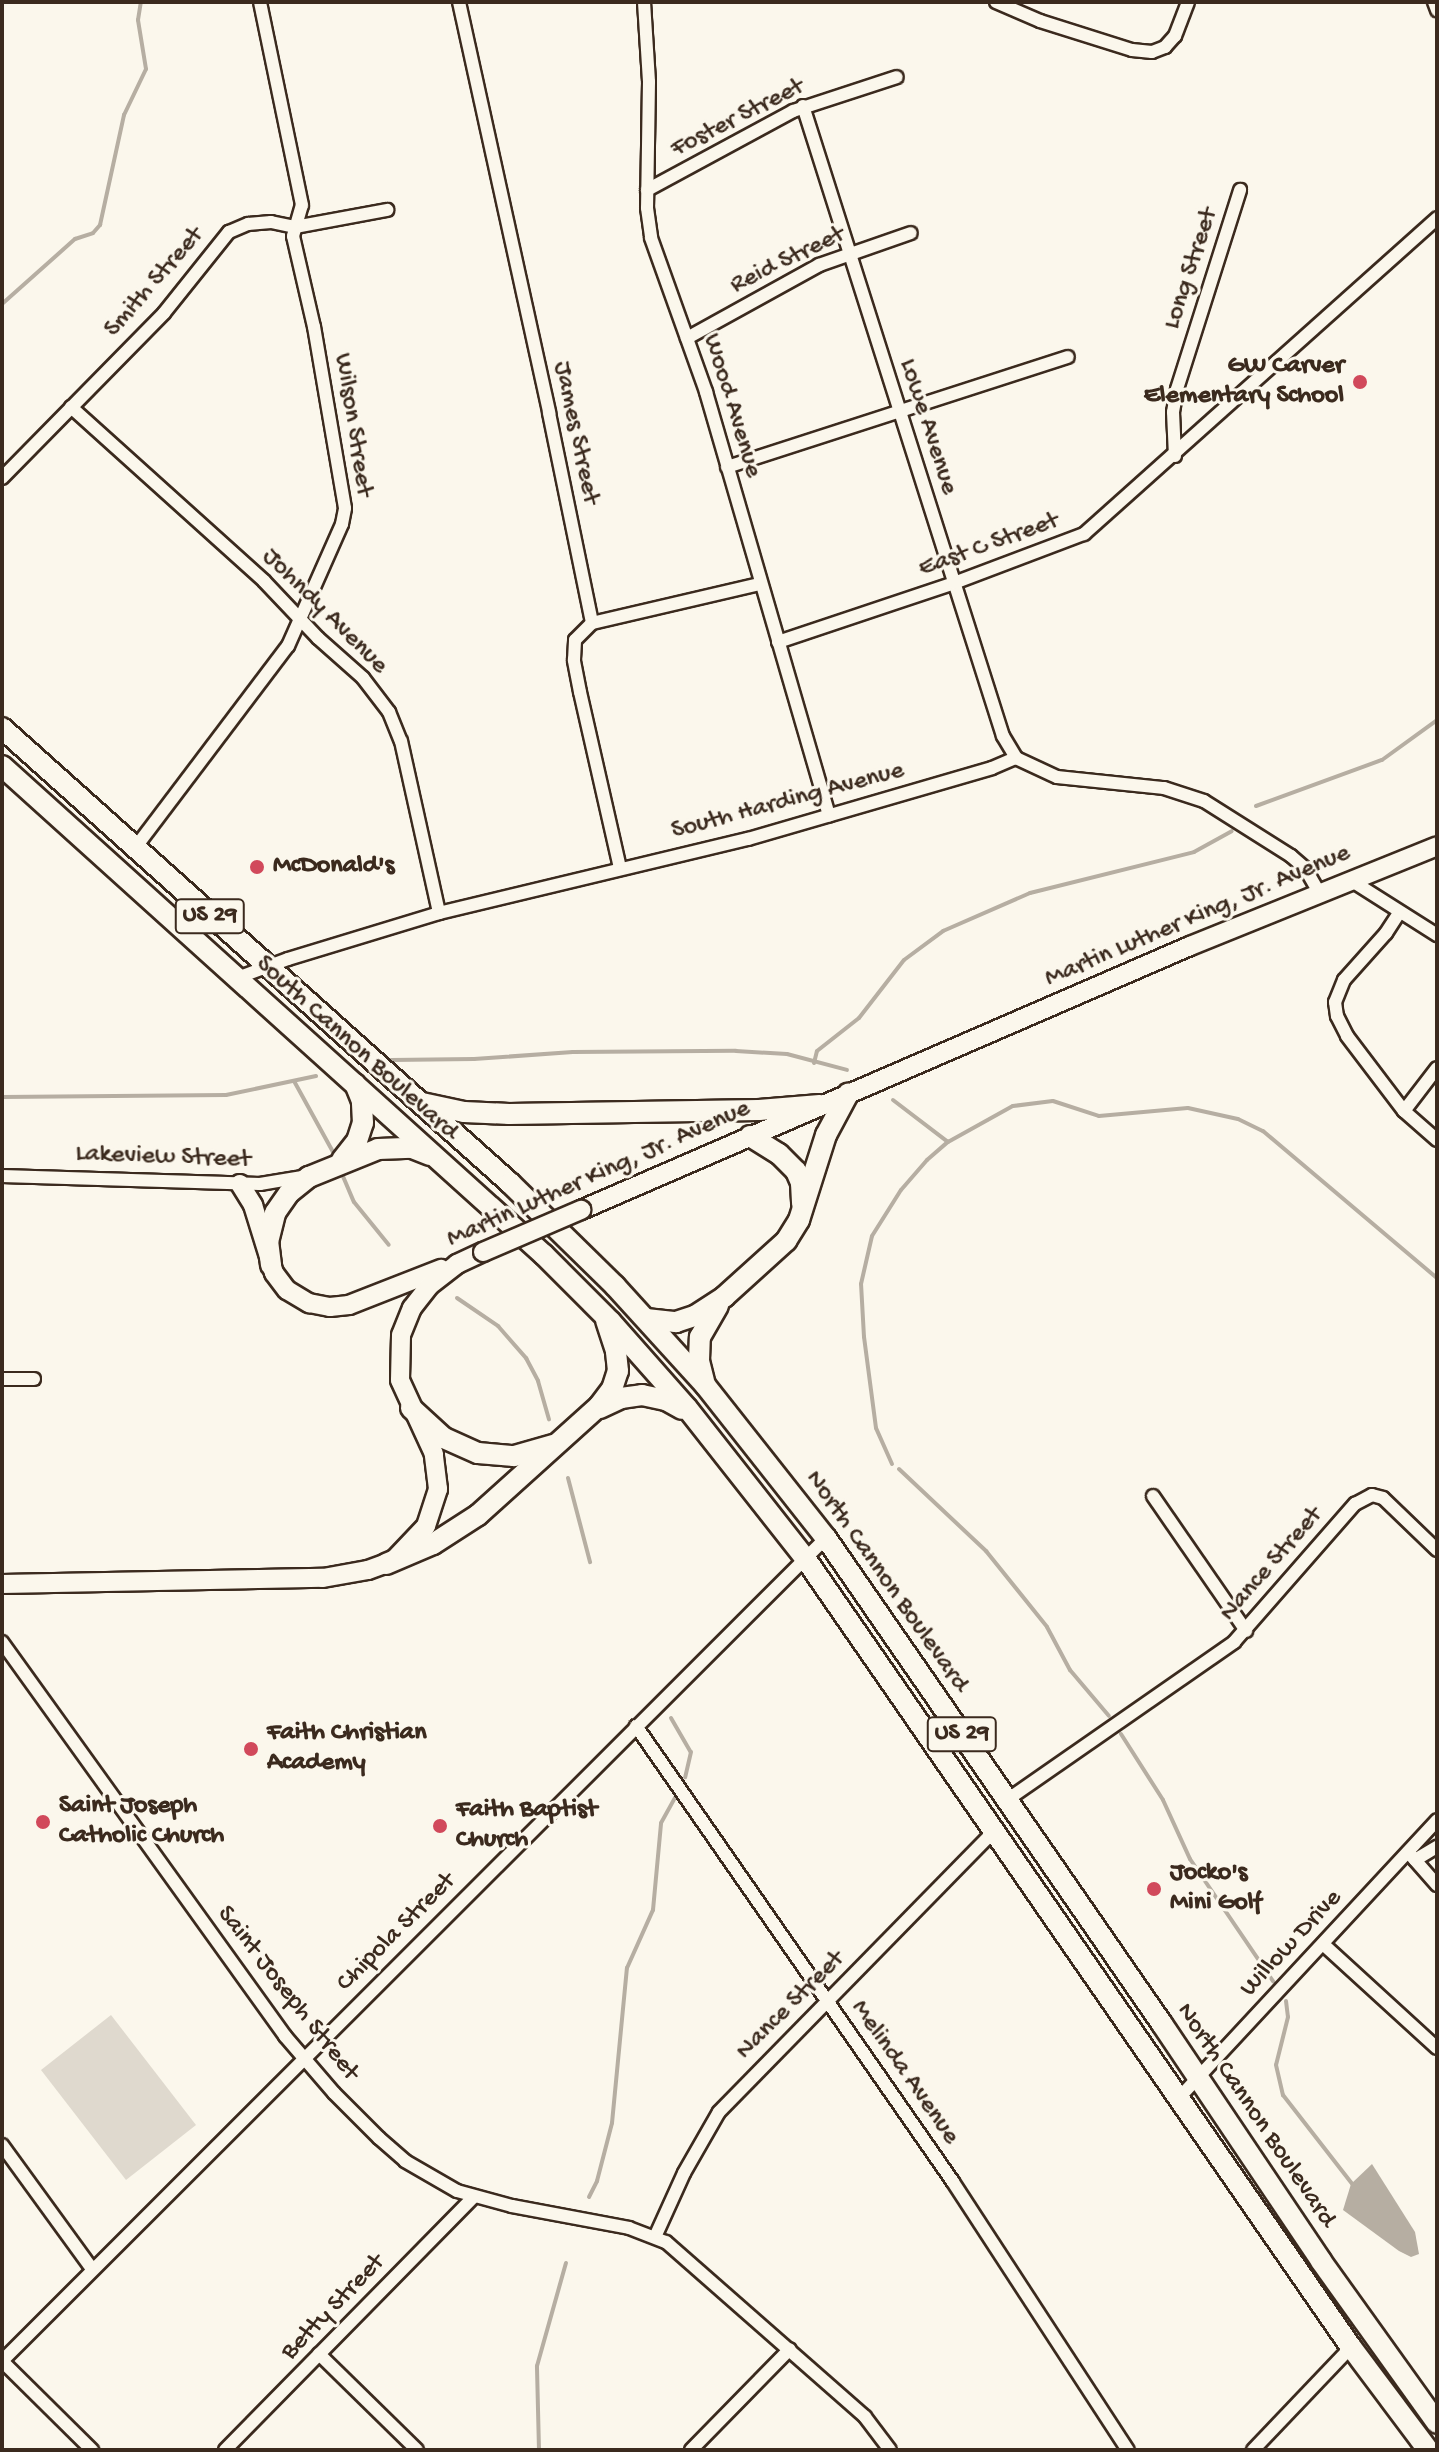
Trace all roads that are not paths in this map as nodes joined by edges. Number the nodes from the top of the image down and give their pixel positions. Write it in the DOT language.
graph roads {
  1 [pos="459,2"];
  2 [pos="644,2"];
  3 [pos="996,2"];
  4 [pos="1188,2"];
  5 [pos="1434,2"];
  6 [pos="260,3"];
  7 [pos="1437,10"];
  8 [pos="897,77"];
  9 [pos="803,106"];
  10 [pos="647,190"];
  11 [pos="1240,190"];
  12 [pos="387,210"];
  13 [pos="1437,218"];
  14 [pos="295,227"];
  15 [pos="911,233"];
  16 [pos="851,253"];
  17 [pos="687,338"];
  18 [pos="1068,357"];
  19 [pos="71,407"];
  20 [pos="898,411"];
  21 [pos="1175,456"];
  22 [pos="727,467"];
  23 [pos="2,478"];
  24 [pos="954,583"];
  25 [pos="760,584"];
  26 [pos="301,619"];
  27 [pos="592,623"];
  28 [pos="778,642"];
  29 [pos="2,728"];
  30 [pos="1016,758"];
  31 [pos="2,766"];
  32 [pos="829,816"];
  33 [pos="1437,846"];
  34 [pos="135,848"];
  35 [pos="620,868"];
  36 [pos="1352,881"];
  37 [pos="1320,894"];
  38 [pos="439,913"];
  39 [pos="1399,913"];
  40 [pos="1437,935"];
  41 [pos="267,967"];
  42 [pos="237,978"];
  43 [pos="1437,1068"];
  44 [pos="355,1084"];
  45 [pos="848,1094"];
  46 [pos="419,1102"];
  47 [pos="820,1105"];
  48 [pos="1404,1111"];
  49 [pos="750,1136"];
  50 [pos="1437,1140"];
  51 [pos="340,1162"];
  52 [pos="447,1166"];
  53 [pos="320,1170"];
  54 [pos="2,1176"];
  55 [pos="240,1184"];
  56 [pos="802,1208"];
  57 [pos="476,1255"];
  58 [pos="271,1265"];
  59 [pos="724,1297"];
  60 [pos="600,1311"];
  61 [pos="646,1319"];
  62 [pos="2,1379"];
  63 [pos="34,1379"];
  64 [pos="705,1385"];
  65 [pos="411,1408"];
  66 [pos="591,1415"];
  67 [pos="704,1429"];
  68 [pos="566,1437"];
  69 [pos="1153,1496"];
  70 [pos="826,1538"];
  71 [pos="1437,1550"];
  72 [pos="805,1558"];
  73 [pos="386,1564"];
  74 [pos="2,1584"];
  75 [pos="1246,1631"];
  76 [pos="2,1642"];
  77 [pos="636,1726"];
  78 [pos="1007,1800"];
  79 [pos="1437,1820"];
  80 [pos="994,1831"];
  81 [pos="1437,1847"];
  82 [pos="1412,1856"];
  83 [pos="1437,1885"];
  84 [pos="1323,1944"];
  85 [pos="826,2001"];
  86 [pos="1437,2048"];
  87 [pos="303,2058"];
  88 [pos="1198,2078"];
  89 [pos="1179,2098"];
  90 [pos="2,2145"];
  91 [pos="474,2197"];
  92 [pos="655,2237"];
  93 [pos="92,2269"];
  94 [pos="1351,2347"];
  95 [pos="790,2349"];
  96 [pos="319,2354"];
  97 [pos="2,2361"];
  98 [pos="1437,2423"];
  99 [pos="92,2450"];
  100 [pos="225,2450"];
  101 [pos="417,2450"];
  102 [pos="691,2450"];
  103 [pos="890,2450"];
  104 [pos="1128,2450"];
  105 [pos="1253,2450"];
  106 [pos="1428,2450"];
  1 -- 27 [label="street, James Street"];
  2 -- 10 [label="street, Wood Avenue"];
  3 -- 4 [label="street"];
  5 -- 7 [label="street"];
  6 -- 14 [label="street, Wilson Street"];
  8 -- 9 [label="street, Foster Street"];
  9 -- 10 [label="street, Foster Street"];
  9 -- 16 [label="street, Lowe Avenue"];
  10 -- 17 [label="street, Wood Avenue"];
  11 -- 21 [label="street, Long Street"];
  12 -- 14 [label="street, Smith Street"];
  13 -- 21 [label="street, East C Street"];
  14 -- 19 [label="street, Smith Street"];
  14 -- 26 [label="street, Wilson Street"];
  15 -- 16 [label="street, Reid Street"];
  16 -- 17 [label="street, Reid Street"];
  16 -- 20 [label="street, Lowe Avenue"];
  17 -- 22 [label="street, Wood Avenue"];
  18 -- 20 [label="street"];
  19 -- 23 [label="street, Smith Street"];
  19 -- 26 [label="street, Johndy Avenue"];
  20 -- 22 [label="street"];
  20 -- 24 [label="street, Lowe Avenue"];
  21 -- 24 [label="street, East C Street"];
  22 -- 25 [label="street, Wood Avenue"];
  24 -- 28 [label="street, East C Street"];
  24 -- 30 [label="street, Lowe Avenue"];
  25 -- 27 [label="street"];
  25 -- 28 [label="street, Wood Avenue"];
  26 -- 34 [label="street, Wilson Street"];
  26 -- 38 [label="street, Johndy Avenue"];
  27 -- 35 [label="street"];
  28 -- 32 [label="street, Wood Avenue"];
  29 -- 34 [label="main road, South Cannon Boulevard / US 29"];
  30 -- 32 [label="street, South Harding Avenue"];
  30 -- 37 [label="street"];
  31 -- 42 [label="main road, South Cannon Boulevard / US 29"];
  32 -- 35 [label="street, South Harding Avenue"];
  33 -- 36 [label="main road, Martin Luther King, Jr. Avenue"];
  34 -- 41 [label="main road, South Cannon Boulevard / US 29"];
  35 -- 38 [label="street, South Harding Avenue"];
  36 -- 37 [label="main road, Martin Luther King, Jr. Avenue"];
  36 -- 39 [label="street"];
  37 -- 45 [label="main road, Martin Luther King, Jr. Avenue"];
  38 -- 41 [label="street, South Harding Avenue"];
  39 -- 40 [label="street"];
  39 -- 48 [label="street"];
  41 -- 42 [label="street, South Harding Avenue"];
  41 -- 46 [label="main road, South Cannon Boulevard / US 29"];
  42 -- 44 [label="main road, South Cannon Boulevard / US 29"];
  43 -- 48 [label="street"];
  44 -- 51 [label="main road"];
  44 -- 52 [label="main road, South Cannon Boulevard / US 29"];
  45 -- 47 [label="main road, Martin Luther King, Jr. Avenue"];
  45 -- 56 [label="main road"];
  46 -- 47 [label="main road"];
  46 -- 61 [label="main road, North Cannon Boulevard / US 29"];
  47 -- 49 [label="main road, Martin Luther King, Jr. Avenue"];
  48 -- 50 [label="street"];
  49 -- 56 [label="main road"];
  49 -- 57 [label="main road, Martin Luther King, Jr. Avenue, bridge"];
  51 -- 52 [label="main road"];
  51 -- 53 [label="main road"];
  52 -- 60 [label="main road, South Cannon Boulevard / US 29"];
  53 -- 55 [label="street, Lakeview Street"];
  53 -- 58 [label="main road"];
  54 -- 55 [label="street, Lakeview Street"];
  55 -- 58 [label="main road"];
  56 -- 59 [label="main road"];
  57 -- 58 [label="main road"];
  57 -- 65 [label="main road, Martin Luther King, Jr. Avenue"];
  59 -- 61 [label="main road"];
  59 -- 64 [label="main road"];
  60 -- 66 [label="main road"];
  60 -- 67 [label="main road, North Cannon Boulevard / US 29"];
  61 -- 64 [label="main road, North Cannon Boulevard / US 29"];
  62 -- 63 [label="street"];
  64 -- 70 [label="main road, North Cannon Boulevard / US 29"];
  65 -- 68 [label="main road"];
  65 -- 73 [label="main road, Martin Luther King, Jr. Avenue"];
  66 -- 67 [label="main road"];
  66 -- 68 [label="main road"];
  67 -- 72 [label="main road, North Cannon Boulevard / US 29"];
  68 -- 73 [label="main road"];
  69 -- 75 [label="street"];
  70 -- 72 [label="street, Chipola Street"];
  70 -- 78 [label="main road, North Cannon Boulevard / US 29"];
  71 -- 75 [label="street, Nance Street"];
  72 -- 77 [label="street, Chipola Street"];
  72 -- 80 [label="main road, North Cannon Boulevard / US 29"];
  73 -- 74 [label="main road, Martin Luther King, Jr. Avenue"];
  75 -- 78 [label="street, Nance Street"];
  76 -- 87 [label="street, Saint Joseph Street"];
  77 -- 85 [label="street, Melinda Avenue"];
  77 -- 87 [label="street, Chipola Street"];
  78 -- 88 [label="main road, North Cannon Boulevard / US 29"];
  79 -- 82 [label="street, Willow Drive"];
  80 -- 85 [label="street, Nance Street"];
  80 -- 89 [label="main road, North Cannon Boulevard / US 29"];
  81 -- 82 [label="street"];
  82 -- 83 [label="street"];
  82 -- 84 [label="street, Willow Drive"];
  84 -- 86 [label="street"];
  84 -- 88 [label="street, Willow Drive"];
  85 -- 92 [label="street, Nance Street"];
  85 -- 104 [label="street, Melinda Avenue"];
  87 -- 91 [label="street, Saint Joseph Street"];
  87 -- 93 [label="street, Chipola Street"];
  88 -- 89 [label="street, Willow Drive"];
  88 -- 98 [label="main road, North Cannon Boulevard / US 29"];
  89 -- 94 [label="main road, North Cannon Boulevard / US 29"];
  90 -- 93 [label="street"];
  91 -- 92 [label="street, Saint Joseph Street"];
  91 -- 96 [label="street, Betty Street"];
  92 -- 95 [label="street, Saint Joseph Street"];
  93 -- 97 [label="street, Chipola Street"];
  94 -- 105 [label="street"];
  94 -- 106 [label="main road, North Cannon Boulevard / US 29"];
  95 -- 102 [label="street"];
  95 -- 103 [label="street, Saint Joseph Street"];
  96 -- 100 [label="street, Betty Street"];
  96 -- 101 [label="street"];
  97 -- 99 [label="street"];
}
